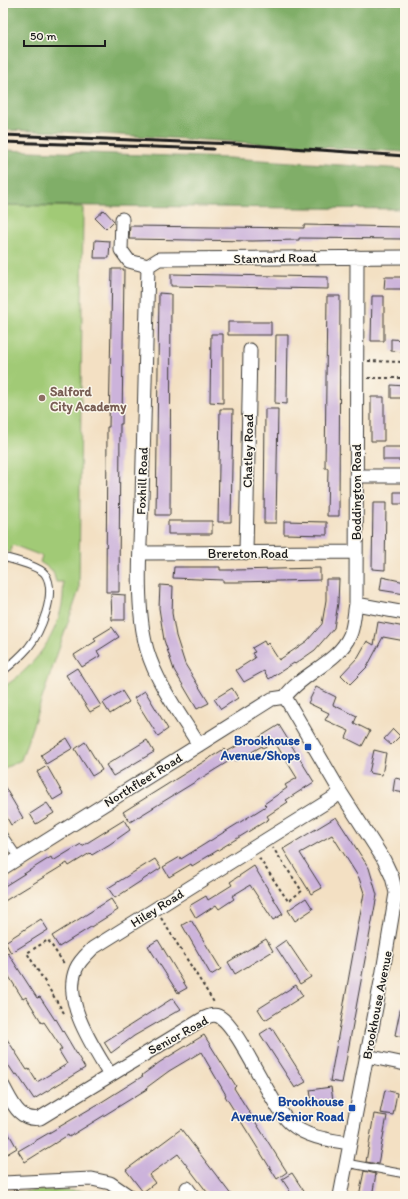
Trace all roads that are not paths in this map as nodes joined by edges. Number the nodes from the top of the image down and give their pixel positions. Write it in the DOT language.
graph roads {
  1 [pos="122,219"];
  2 [pos="357,257"];
  3 [pos="405,257"];
  4 [pos="148,266"];
  5 [pos="250,350"];
  6 [pos="356,476"];
  7 [pos="405,476"];
  8 [pos="356,552"];
  9 [pos="140,553"];
  10 [pos="246,553"];
  11 [pos="3,557"];
  12 [pos="356,604"];
  13 [pos="405,613"];
  14 [pos="3,671"];
  15 [pos="285,697"];
  16 [pos="199,745"];
  17 [pos="341,793"];
  18 [pos="3,835"];
  19 [pos="19,858"];
  20 [pos="3,868"];
  21 [pos="367,1056"];
  22 [pos="405,1064"];
  23 [pos="110,1075"];
  24 [pos="3,1086"];
  25 [pos="350,1143"];
  26 [pos="346,1163"];
  27 [pos="405,1174"];
  28 [pos="3,1183"];
  29 [pos="129,1196"];
  30 [pos="340,1196"];
  1 -- 4 [label="street"];
  2 -- 3 [label="street, Stannard Road"];
  2 -- 4 [label="street, Stannard Road"];
  2 -- 6 [label="street, Boddington Road"];
  4 -- 9 [label="street, Foxhill Road"];
  5 -- 10 [label="street, Chatley Road"];
  6 -- 7 [label="street"];
  6 -- 8 [label="street, Boddington Road"];
  8 -- 10 [label="street, Brereton Road"];
  8 -- 12 [label="street, Boddington Road"];
  9 -- 10 [label="street, Brereton Road"];
  9 -- 16 [label="street, Foxhill Road"];
  11 -- 14 [label="lane"];
  12 -- 13 [label="street"];
  12 -- 15 [label="street, Boddington Road"];
  15 -- 16 [label="street, Northfleet Road"];
  15 -- 17 [label="street, Brookhouse Avenue"];
  16 -- 19 [label="street, Northfleet Road"];
  17 -- 21 [label="street, Brookhouse Avenue"];
  17 -- 23 [label="street, Hiley Road"];
  18 -- 19 [label="lane"];
  19 -- 20 [label="street, Northfleet Road"];
  21 -- 22 [label="street"];
  21 -- 25 [label="street, Brookhouse Avenue"];
  23 -- 24 [label="street, Senior Road"];
  23 -- 25 [label="street, Senior Road"];
  25 -- 26 [label="street, Brookhouse Avenue"];
  26 -- 27 [label="lane"];
  26 -- 30 [label="street, Brookhouse Avenue"];
  28 -- 29 [label="street"];
}
